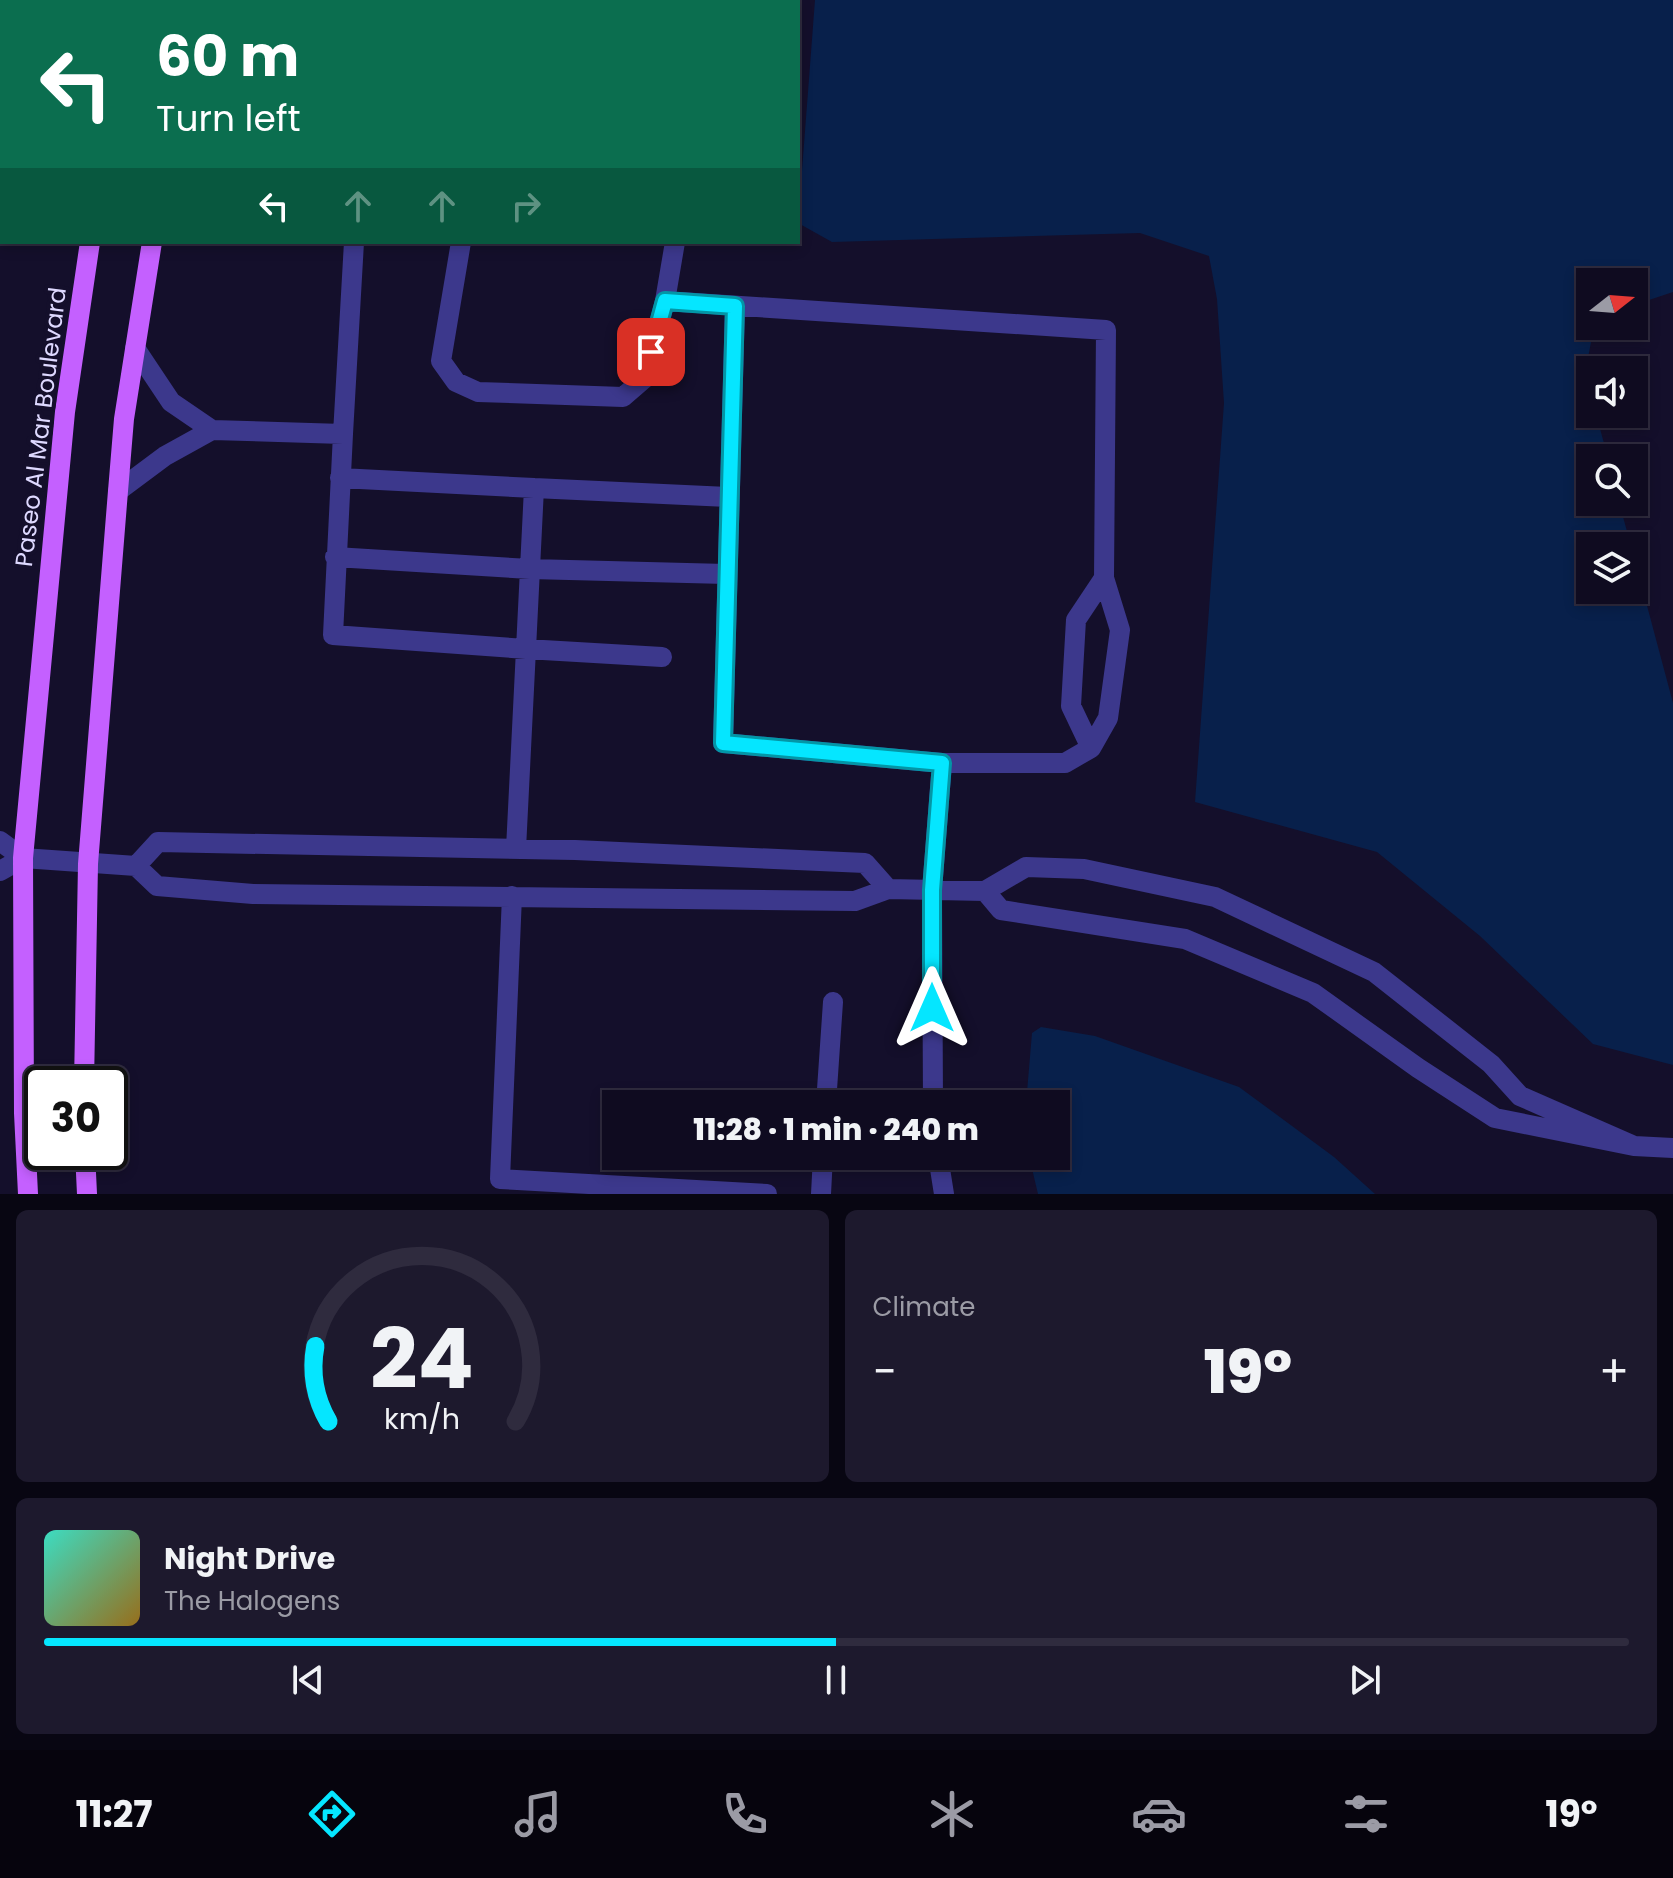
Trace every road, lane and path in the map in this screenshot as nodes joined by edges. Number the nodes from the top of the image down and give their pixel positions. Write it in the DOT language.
graph roads {
  1 [pos="90,244"];
  2 [pos="152,244"];
  3 [pos="354,244"];
  4 [pos="461,244"];
  5 [pos="675,244"];
  6 [pos="665,301"];
  7 [pos="735,306"];
  8 [pos="135,348"];
  9 [pos="212,430"];
  10 [pos="343,434"];
  11 [pos="340,478"];
  12 [pos="534,488"];
  13 [pos="118,491"];
  14 [pos="728,497"];
  15 [pos="335,557"];
  16 [pos="530,569"];
  17 [pos="726,574"];
  18 [pos="1104,578"];
  19 [pos="526,649"];
  20 [pos="662,657"];
  21 [pos="1091,748"];
  22 [pos="942,763"];
  23 [pos="0,841"];
  24 [pos="516,849"];
  25 [pos="23,858"];
  26 [pos="88,864"];
  27 [pos="136,866"];
  28 [pos="0,871"];
  29 [pos="888,889"];
  30 [pos="932,890"];
  31 [pos="985,891"];
  32 [pos="512,896"];
  33 [pos="833,1002"];
  34 [pos="84,1066"];
  35 [pos="827,1090"];
  36 [pos="933,1090"];
  37 [pos="1634,1146"];
  38 [pos="1673,1148"];
  39 [pos="86,1170"];
  40 [pos="822,1170"];
  41 [pos="940,1170"];
  42 [pos="500,1186"];
  43 [pos="658,1191"];
  44 [pos="738,1193"];
  45 [pos="28,1194"];
  46 [pos="87,1194"];
  47 [pos="767,1194"];
  48 [pos="821,1194"];
  49 [pos="944,1194"];
  1 -- 25 [label="main road, Paseo Al Mar Boulevard"];
  2 -- 8 [label="main road"];
  3 -- 10 [label="street"];
  4 -- 6 [label="street"];
  5 -- 6 [label="street"];
  6 -- 7 [label="street"];
  7 -- 14 [label="street"];
  7 -- 18 [label="street"];
  8 -- 9 [label="street"];
  8 -- 13 [label="main road"];
  9 -- 10 [label="street"];
  9 -- 13 [label="street"];
  10 -- 11 [label="street"];
  11 -- 12 [label="street"];
  11 -- 15 [label="street"];
  12 -- 14 [label="street"];
  12 -- 16 [label="street"];
  13 -- 26 [label="main road"];
  14 -- 17 [label="street"];
  15 -- 16 [label="street"];
  15 -- 19 [label="street"];
  16 -- 17 [label="street"];
  16 -- 19 [label="street"];
  17 -- 22 [label="street"];
  18 -- 21 [label="street"];
  18 -- 21 [label="street"];
  19 -- 20 [label="street"];
  19 -- 24 [label="street"];
  21 -- 22 [label="street"];
  22 -- 30 [label="street"];
  23 -- 25 [label="street"];
  24 -- 27 [label="street"];
  24 -- 29 [label="street"];
  25 -- 26 [label="street"];
  25 -- 28 [label="street"];
  25 -- 45 [label="main road, Paseo Al Mar Boulevard"];
  26 -- 27 [label="street"];
  26 -- 34 [label="main road"];
  27 -- 32 [label="street"];
  29 -- 30 [label="street"];
  29 -- 32 [label="street"];
  30 -- 31 [label="street"];
  30 -- 36 [label="street"];
  31 -- 37 [label="street"];
  31 -- 37 [label="street"];
  32 -- 42 [label="street"];
  33 -- 35 [label="street"];
  37 -- 38 [label="street"];
  39 -- 46 [label="main road"];
  40 -- 48 [label="street"];
  41 -- 49 [label="street"];
  42 -- 43 [label="street"];
  43 -- 44 [label="street"];
  44 -- 47 [label="street"];
}
